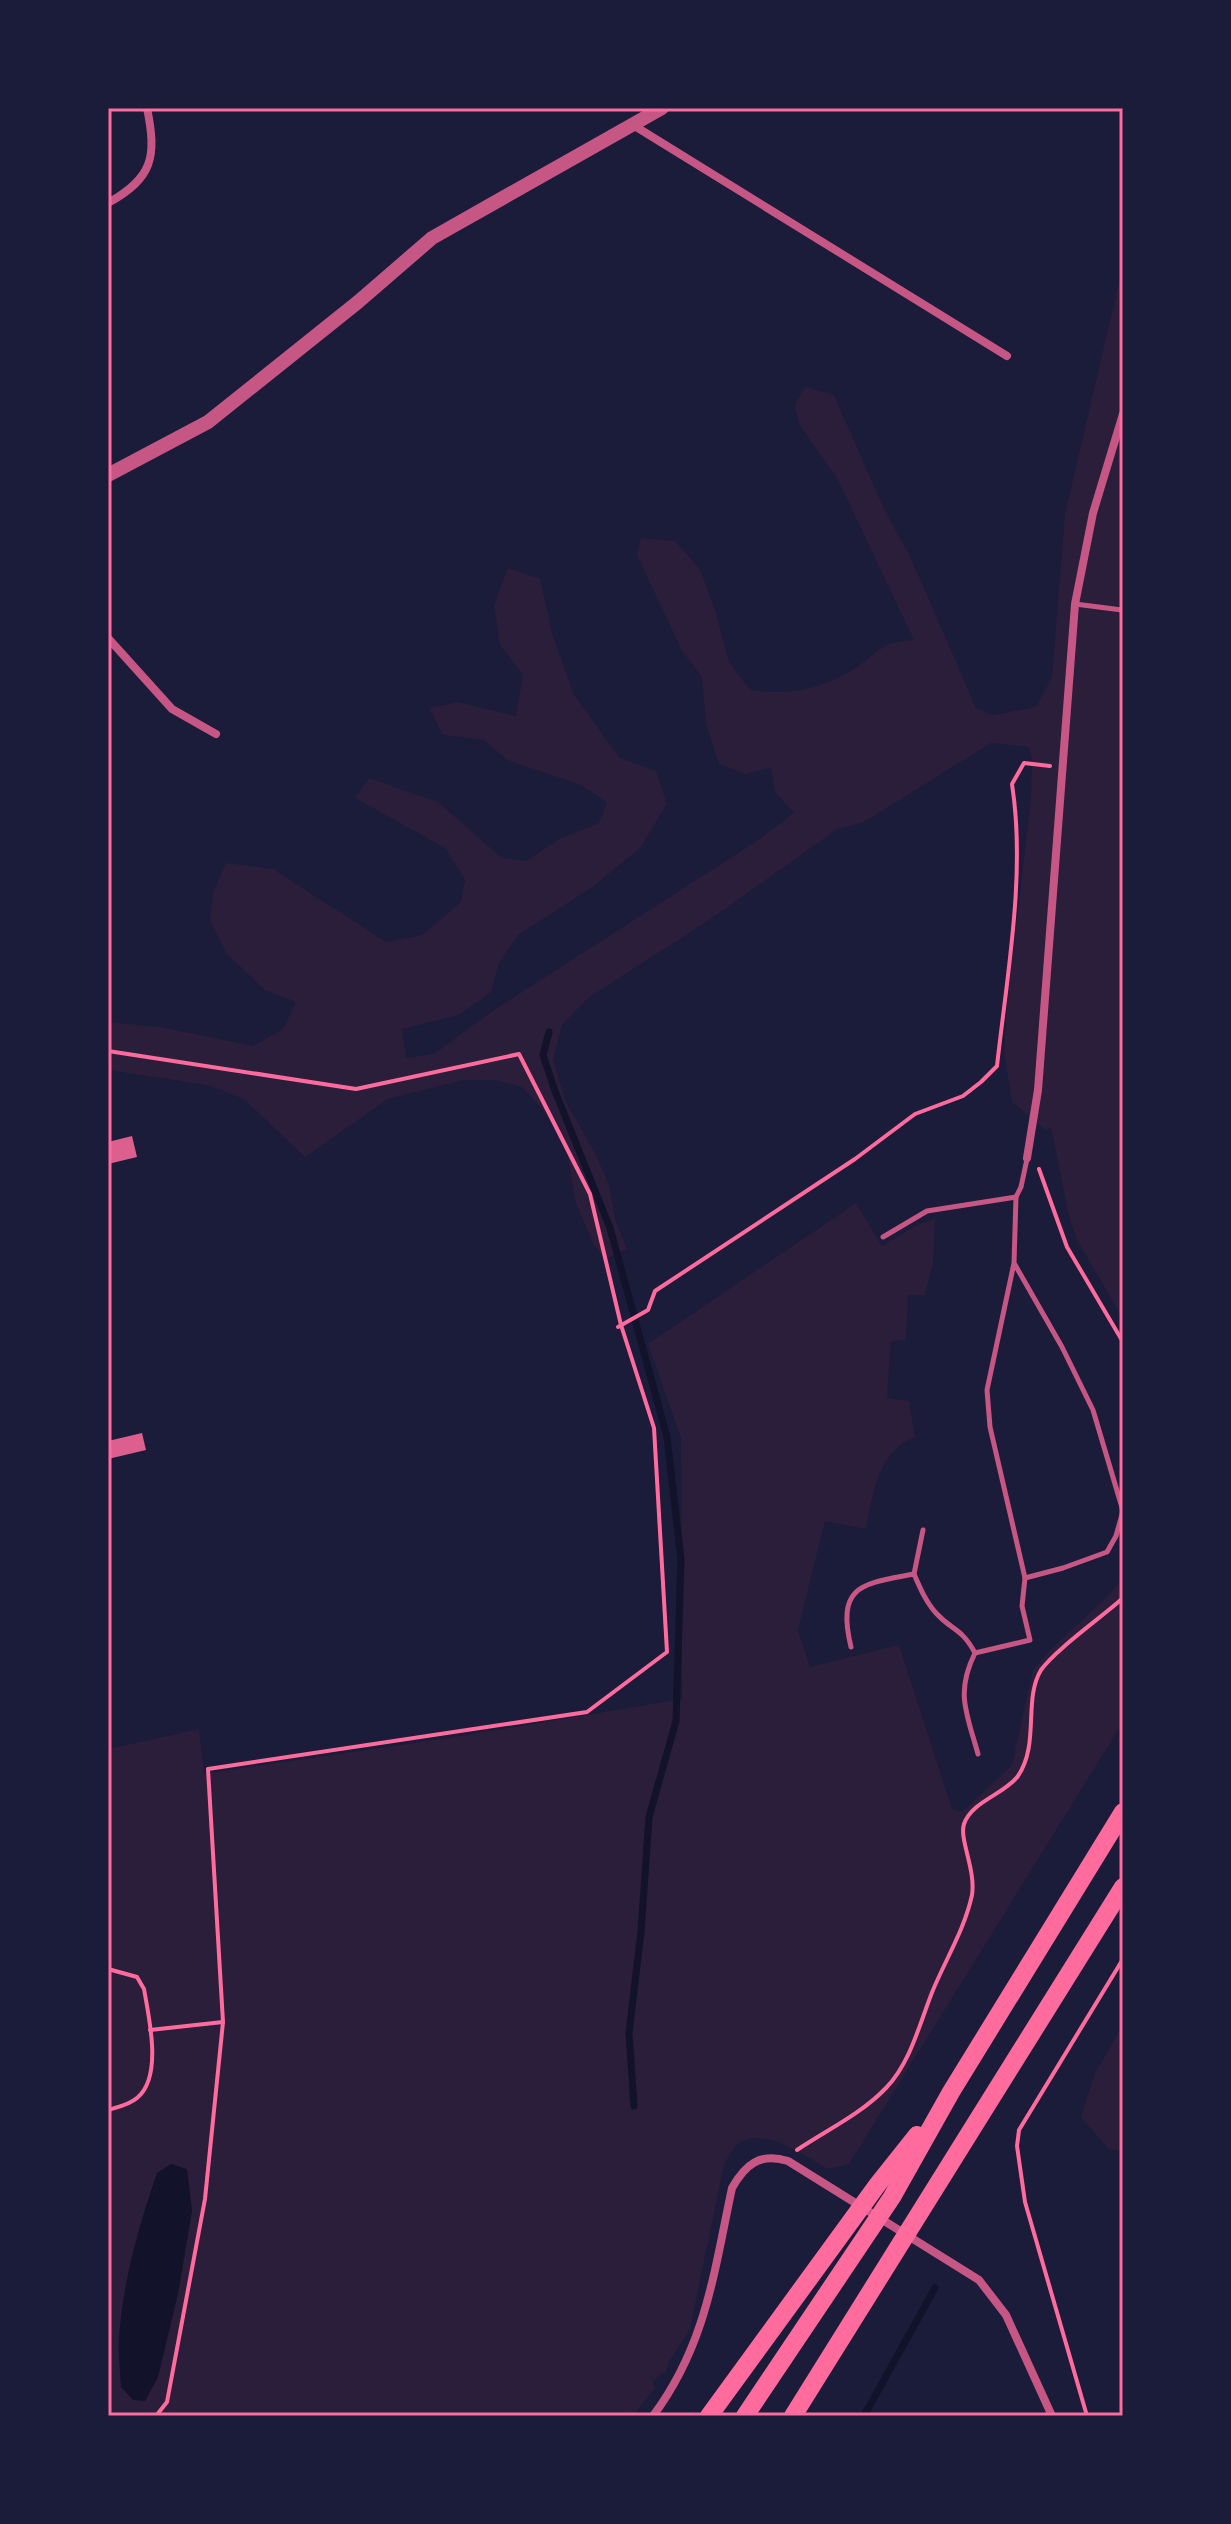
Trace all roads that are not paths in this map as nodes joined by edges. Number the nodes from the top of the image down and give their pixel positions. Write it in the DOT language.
graph roads {
  1 [pos="147,108"];
  2 [pos="662,108"];
  3 [pos="631,124"];
  4 [pos="108,203"];
  5 [pos="1007,356"];
  6 [pos="1123,414"];
  7 [pos="108,475"];
  8 [pos="1075,604"];
  9 [pos="1122,610"];
  10 [pos="108,638"];
  11 [pos="216,734"];
  12 [pos="1027,1158"];
  13 [pos="1016,1197"];
  14 [pos="883,1237"];
  15 [pos="1014,1263"];
  16 [pos="923,1530"];
  17 [pos="914,1574"];
  18 [pos="1025,1578"];
  19 [pos="851,1647"];
  20 [pos="975,1653"];
  21 [pos="978,1754"];
  22 [pos="1123,1812"];
  23 [pos="1123,1887"];
  24 [pos="951,2092"];
  25 [pos="653,2416"];
  26 [pos="709,2416"];
  27 [pos="745,2416"];
  28 [pos="795,2416"];
  29 [pos="1052,2416"];
  1 -- 4 [label="street"];
  2 -- 3 [label="street"];
  3 -- 5 [label="street"];
  3 -- 7 [label="street"];
  6 -- 8 [label="street"];
  8 -- 9 [label="lane"];
  8 -- 12 [label="street"];
  10 -- 11 [label="street"];
  12 -- 13 [label="lane"];
  13 -- 14 [label="lane"];
  13 -- 15 [label="lane"];
  15 -- 18 [label="lane"];
  15 -- 18 [label="lane"];
  16 -- 17 [label="lane"];
  17 -- 19 [label="lane"];
  17 -- 20 [label="lane"];
  18 -- 20 [label="lane"];
  20 -- 21 [label="lane"];
  22 -- 24 [label="highway"];
  23 -- 28 [label="highway"];
  24 -- 26 [label="highway"];
  24 -- 27 [label="highway"];
  25 -- 29 [label="street"];
}
